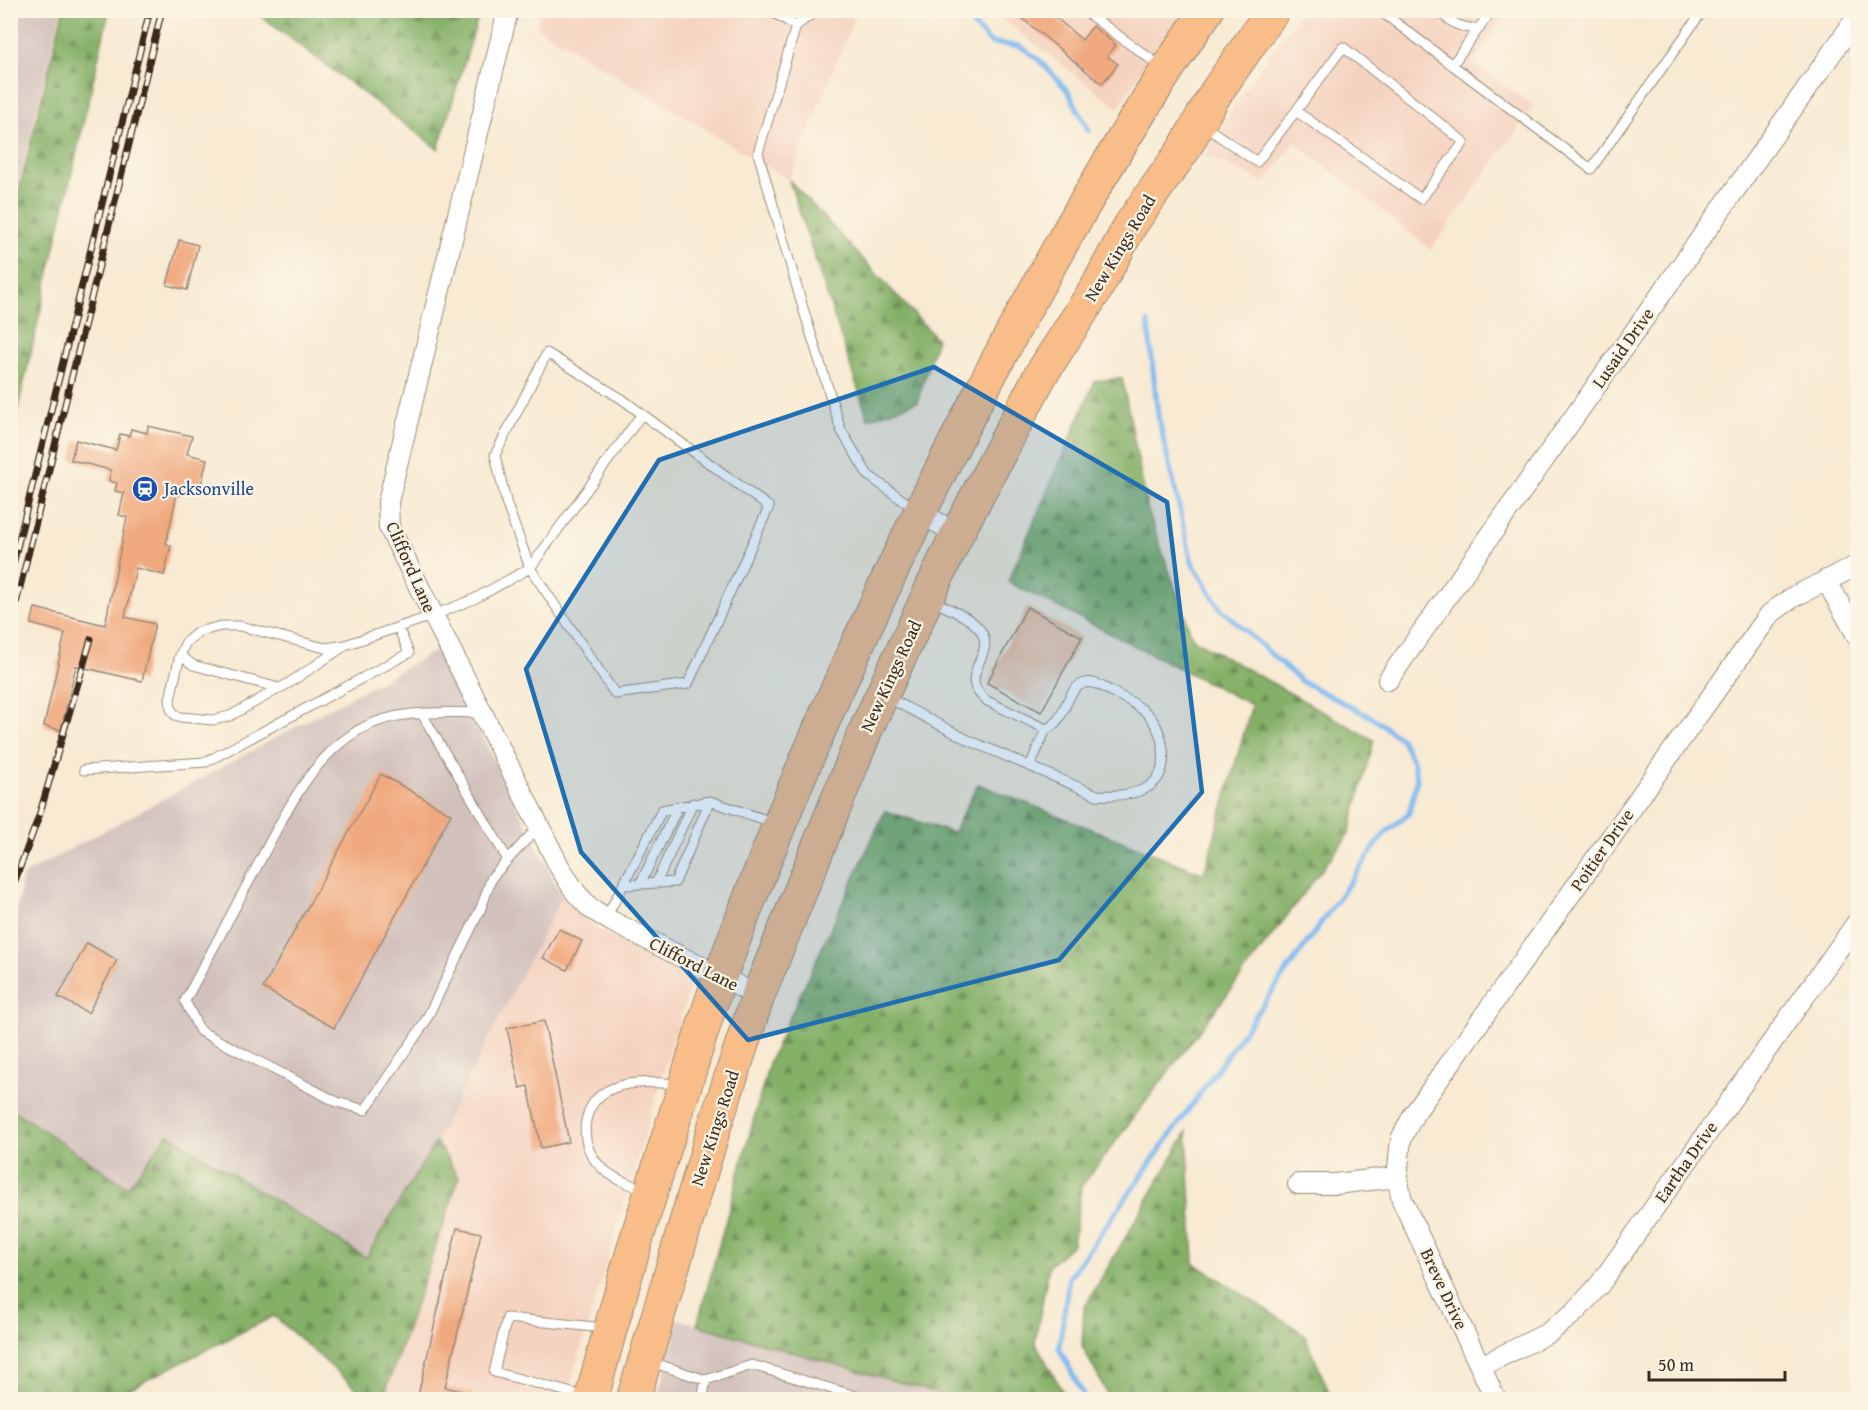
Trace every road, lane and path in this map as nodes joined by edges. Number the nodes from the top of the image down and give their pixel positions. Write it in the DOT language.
graph roads {
  1 [pos="508,10"];
  2 [pos="769,10"];
  3 [pos="816,10"];
  4 [pos="1083,10"];
  5 [pos="1094,10"];
  6 [pos="1207,10"];
  7 [pos="1274,10"];
  8 [pos="1379,10"];
  9 [pos="1437,10"];
  10 [pos="1492,10"];
  11 [pos="1703,10"];
  12 [pos="1857,16"];
  13 [pos="1101,25"];
  14 [pos="796,26"];
  15 [pos="1480,28"];
  16 [pos="1452,65"];
  17 [pos="1168,71"];
  18 [pos="1296,111"];
  19 [pos="1199,122"];
  20 [pos="642,414"];
  21 [pos="919,512"];
  22 [pos="957,534"];
  23 [pos="1857,565"];
  24 [pos="530,568"];
  25 [pos="1826,580"];
  26 [pos="927,598"];
  27 [pos="432,616"];
  28 [pos="398,627"];
  29 [pos="1857,637"];
  30 [pos="345,645"];
  31 [pos="180,655"];
  32 [pos="1388,680"];
  33 [pos="279,688"];
  34 [pos="882,695"];
  35 [pos="482,713"];
  36 [pos="422,714"];
  37 [pos="1046,729"];
  38 [pos="1030,766"];
  39 [pos="84,770"];
  40 [pos="710,801"];
  41 [pos="693,803"];
  42 [pos="678,807"];
  43 [pos="780,825"];
  44 [pos="539,826"];
  45 [pos="508,860"];
  46 [pos="656,883"];
  47 [pos="640,884"];
  48 [pos="624,885"];
  49 [pos="606,918"];
  50 [pos="1857,921"];
  51 [pos="720,977"];
  52 [pos="758,996"];
  53 [pos="685,1084"];
  54 [pos="1397,1178"];
  55 [pos="1299,1184"];
  56 [pos="651,1191"];
  57 [pos="610,1328"];
  58 [pos="643,1360"];
  59 [pos="1481,1366"];
  60 [pos="706,1380"];
  61 [pos="1857,1396"];
  62 [pos="591,1399"];
  63 [pos="633,1400"];
  64 [pos="702,1400"];
  65 [pos="869,1400"];
  66 [pos="1496,1400"];
  67 [pos="1855,1400"];
  1 -- 27 [label="street, Clifford Lane"];
  2 -- 14 [label="lane"];
  3 -- 14 [label="lane"];
  4 -- 13 [label="lane"];
  5 -- 13 [label="lane"];
  6 -- 17 [label="highway"];
  7 -- 19 [label="highway, New Kings Road"];
  8 -- 16 [label="lane"];
  9 -- 15 [label="lane"];
  10 -- 15 [label="lane"];
  11 -- 16 [label="lane"];
  12 -- 32 [label="street, Lusaid Drive"];
  13 -- 17 [label="lane"];
  14 -- 21 [label="lane"];
  15 -- 16 [label="lane"];
  17 -- 21 [label="highway"];
  18 -- 18 [label="lane"];
  18 -- 19 [label="lane"];
  19 -- 22 [label="highway, New Kings Road"];
  20 -- 24 [label="lane"];
  20 -- 24 [label="lane"];
  20 -- 24 [label="lane"];
  21 -- 22 [label="street"];
  21 -- 43 [label="highway"];
  22 -- 26 [label="highway, New Kings Road"];
  23 -- 25 [label="street, Poitier Drive"];
  24 -- 27 [label="lane"];
  25 -- 29 [label="street"];
  25 -- 54 [label="street, Poitier Drive"];
  26 -- 34 [label="highway, New Kings Road"];
  26 -- 37 [label="lane"];
  27 -- 28 [label="lane"];
  27 -- 35 [label="street, Clifford Lane"];
  28 -- 30 [label="lane"];
  28 -- 39 [label="lane"];
  30 -- 31 [label="lane"];
  30 -- 33 [label="lane"];
  31 -- 33 [label="lane"];
  31 -- 33 [label="lane"];
  34 -- 38 [label="lane"];
  34 -- 52 [label="highway, New Kings Road"];
  35 -- 36 [label="lane"];
  35 -- 44 [label="street, Clifford Lane"];
  36 -- 45 [label="lane"];
  36 -- 45 [label="lane"];
  37 -- 38 [label="lane"];
  37 -- 38 [label="lane"];
  40 -- 41 [label="lane"];
  40 -- 43 [label="lane"];
  40 -- 46 [label="lane"];
  41 -- 42 [label="lane"];
  41 -- 46 [label="lane"];
  42 -- 47 [label="lane"];
  42 -- 48 [label="lane"];
  43 -- 51 [label="highway"];
  44 -- 45 [label="lane"];
  44 -- 49 [label="street, Clifford Lane"];
  46 -- 47 [label="lane"];
  47 -- 48 [label="lane"];
  48 -- 49 [label="lane"];
  49 -- 51 [label="street, Clifford Lane"];
  50 -- 59 [label="street, Eartha Drive"];
  51 -- 52 [label="street, Clifford Lane"];
  51 -- 53 [label="highway"];
  52 -- 58 [label="highway, New Kings Road"];
  53 -- 56 [label="highway"];
  53 -- 56 [label="lane"];
  54 -- 55 [label="street"];
  54 -- 59 [label="street, Breve Drive"];
  56 -- 57 [label="highway"];
  57 -- 62 [label="highway"];
  57 -- 62 [label="lane"];
  58 -- 60 [label="lane"];
  58 -- 63 [label="highway, New Kings Road"];
  59 -- 66 [label="street, Breve Drive"];
  60 -- 64 [label="lane"];
  60 -- 65 [label="lane"];
  61 -- 67 [label="street"];
}
